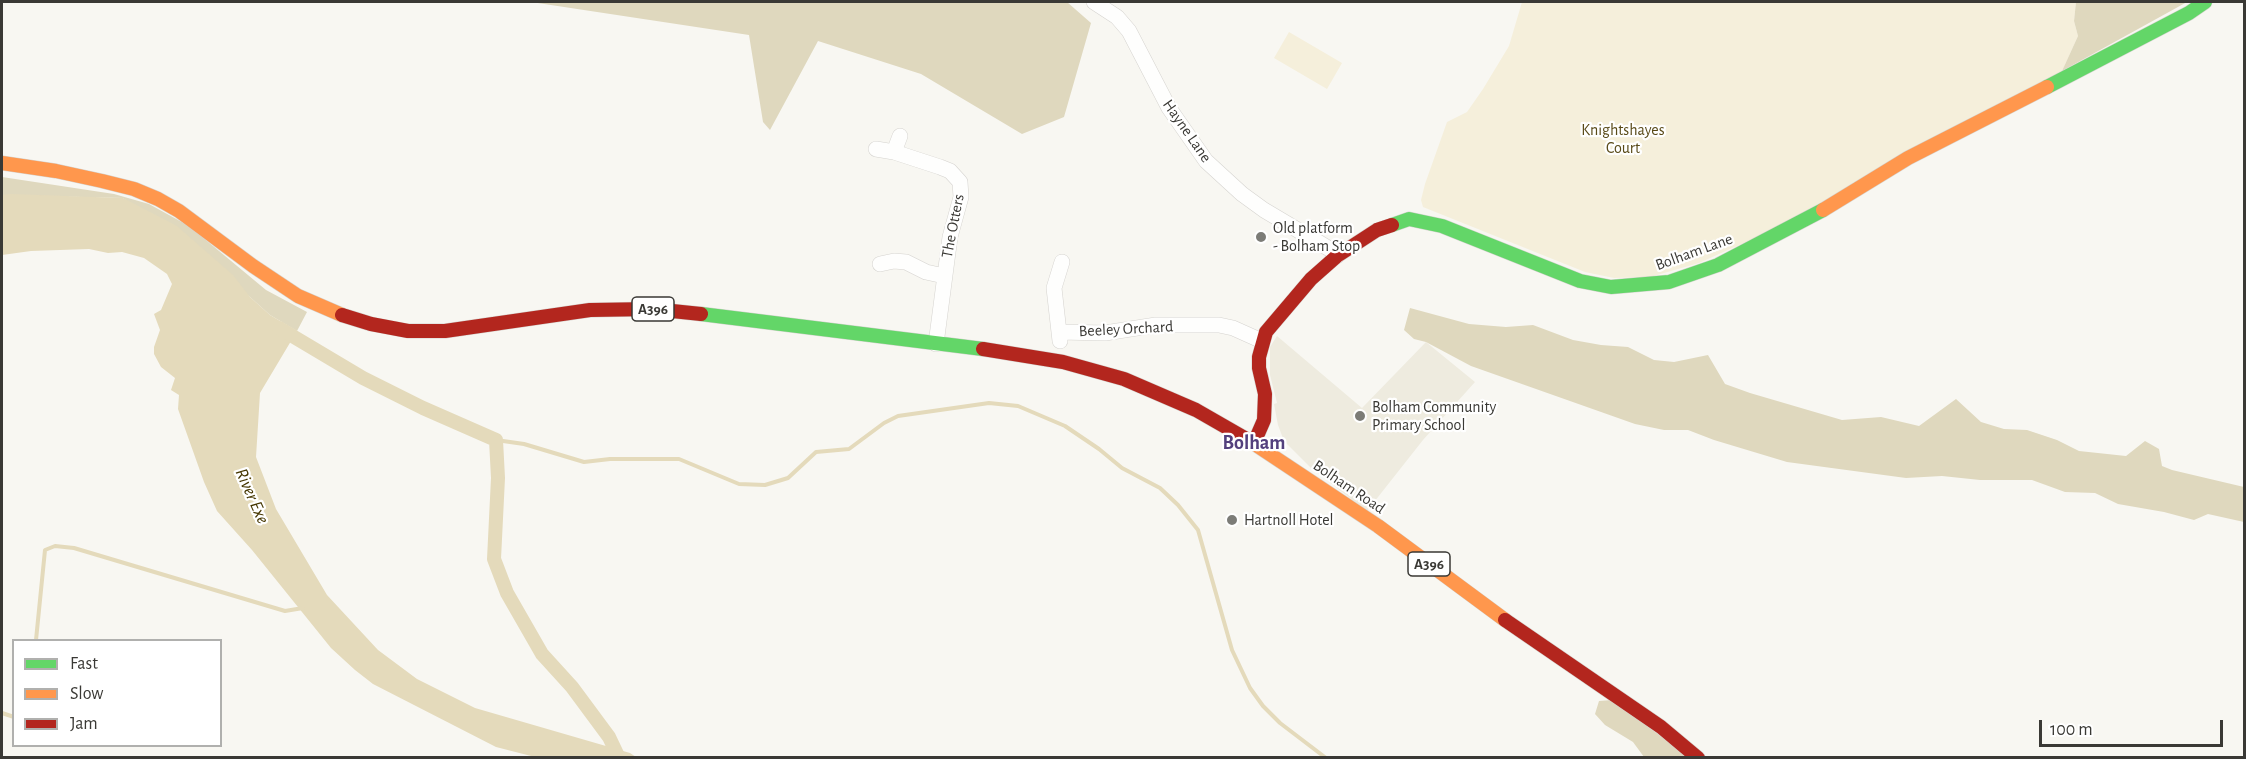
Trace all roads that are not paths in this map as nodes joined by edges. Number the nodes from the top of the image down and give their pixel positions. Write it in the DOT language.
graph roads {
  1 [pos="1094,2"];
  2 [pos="2205,2"];
  3 [pos="900,136"];
  4 [pos="876,149"];
  5 [pos="894,152"];
  6 [pos="2,163"];
  7 [pos="1337,256"];
  8 [pos="1062,262"];
  9 [pos="880,264"];
  10 [pos="944,276"];
  11 [pos="1262,341"];
  12 [pos="936,344"];
  13 [pos="1254,443"];
  14 [pos="1698,758"];
  1 -- 7 [label="street, Hayne Lane"];
  2 -- 7 [label="main road, Bolham Lane"];
  3 -- 5 [label="street"];
  4 -- 5 [label="street, The Otters"];
  5 -- 10 [label="street, The Otters"];
  6 -- 12 [label="main road, A396"];
  7 -- 11 [label="main road, Bolham Lane"];
  8 -- 11 [label="street, Beeley Orchard"];
  9 -- 10 [label="street"];
  10 -- 12 [label="street, The Otters"];
  11 -- 13 [label="main road"];
  12 -- 13 [label="main road, Bolham Road / A396"];
  13 -- 14 [label="main road, Bolham Road / A396"];
}
